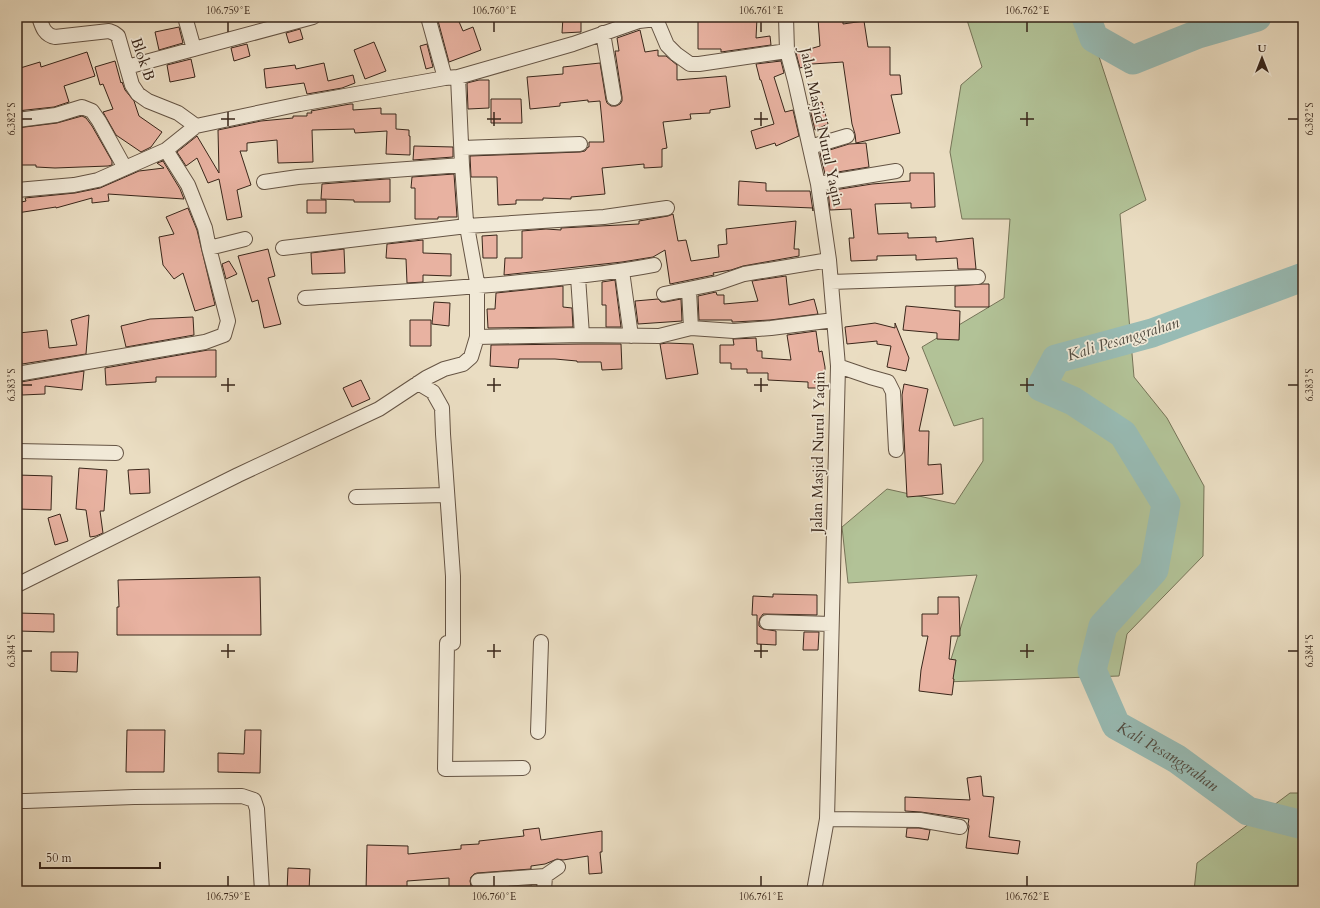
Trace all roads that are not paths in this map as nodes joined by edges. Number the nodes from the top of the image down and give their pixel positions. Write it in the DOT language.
graph roads {
  1 [pos="39,17"];
  2 [pos="185,17"];
  3 [pos="313,17"];
  4 [pos="428,17"];
  5 [pos="786,17"];
  6 [pos="638,19"];
  7 [pos="603,33"];
  8 [pos="194,49"];
  9 [pos="787,51"];
  10 [pos="126,67"];
  11 [pos="452,78"];
  12 [pos="614,98"];
  13 [pos="17,120"];
  14 [pos="196,126"];
  15 [pos="847,136"];
  16 [pos="580,144"];
  17 [pos="810,147"];
  18 [pos="462,148"];
  19 [pos="166,150"];
  20 [pos="462,165"];
  21 [pos="125,168"];
  22 [pos="896,171"];
  23 [pos="264,182"];
  24 [pos="818,184"];
  25 [pos="17,190"];
  26 [pos="667,208"];
  27 [pos="467,226"];
  28 [pos="245,239"];
  29 [pos="209,248"];
  30 [pos="283,248"];
  31 [pos="829,260"];
  32 [pos="654,265"];
  33 [pos="622,272"];
  34 [pos="978,276"];
  35 [pos="578,277"];
  36 [pos="831,282"];
  37 [pos="477,287"];
  38 [pos="690,290"];
  39 [pos="664,294"];
  40 [pos="304,298"];
  41 [pos="834,320"];
  42 [pos="691,328"];
  43 [pos="582,335"];
  44 [pos="631,336"];
  45 [pos="477,337"];
  46 [pos="838,366"];
  47 [pos="17,374"];
  48 [pos="418,383"];
  49 [pos="896,450"];
  50 [pos="17,451"];
  51 [pos="116,453"];
  52 [pos="447,495"];
  53 [pos="356,496"];
  54 [pos="17,584"];
  55 [pos="767,622"];
  56 [pos="832,624"];
  57 [pos="541,642"];
  58 [pos="538,732"];
  59 [pos="523,768"];
  60 [pos="17,800"];
  61 [pos="827,819"];
  62 [pos="960,827"];
  63 [pos="558,867"];
  64 [pos="545,876"];
  65 [pos="478,881"];
  66 [pos="262,891"];
  67 [pos="544,891"];
  68 [pos="814,891"];
  1 -- 10 [label="street, Blok B"];
  2 -- 8 [label="street"];
  3 -- 8 [label="street"];
  4 -- 11 [label="street"];
  5 -- 9 [label="street, Jalan Masjid Nurul Yaqin"];
  6 -- 7 [label="street"];
  6 -- 9 [label="street"];
  7 -- 11 [label="street"];
  7 -- 12 [label="street"];
  8 -- 10 [label="street"];
  9 -- 17 [label="street, Jalan Masjid Nurul Yaqin"];
  10 -- 14 [label="street, Blok B"];
  11 -- 14 [label="street"];
  11 -- 18 [label="street"];
  13 -- 21 [label="street"];
  14 -- 19 [label="street"];
  15 -- 17 [label="street"];
  16 -- 18 [label="street"];
  17 -- 24 [label="street, Jalan Masjid Nurul Yaqin"];
  18 -- 20 [label="street"];
  19 -- 21 [label="street"];
  19 -- 29 [label="street"];
  20 -- 23 [label="street"];
  20 -- 27 [label="street"];
  21 -- 25 [label="street"];
  22 -- 24 [label="street"];
  24 -- 31 [label="street, Jalan Masjid Nurul Yaqin"];
  26 -- 27 [label="street"];
  27 -- 30 [label="street"];
  27 -- 37 [label="street"];
  28 -- 29 [label="street"];
  29 -- 47 [label="street"];
  31 -- 36 [label="street, Jalan Masjid Nurul Yaqin"];
  31 -- 38 [label="street"];
  32 -- 33 [label="street"];
  33 -- 35 [label="street"];
  33 -- 44 [label="street"];
  34 -- 36 [label="street"];
  35 -- 37 [label="street"];
  35 -- 43 [label="street"];
  36 -- 41 [label="street, Jalan Masjid Nurul Yaqin"];
  37 -- 40 [label="street"];
  37 -- 45 [label="street"];
  38 -- 39 [label="street"];
  38 -- 42 [label="street"];
  41 -- 42 [label="street"];
  41 -- 46 [label="street, Jalan Masjid Nurul Yaqin"];
  42 -- 44 [label="street"];
  43 -- 44 [label="street"];
  43 -- 45 [label="street"];
  45 -- 48 [label="street"];
  46 -- 49 [label="street"];
  46 -- 56 [label="street, Jalan Masjid Nurul Yaqin"];
  48 -- 52 [label="street"];
  48 -- 54 [label="street"];
  50 -- 51 [label="street"];
  52 -- 53 [label="street"];
  52 -- 59 [label="street"];
  55 -- 56 [label="street"];
  56 -- 61 [label="street, Jalan Masjid Nurul Yaqin"];
  57 -- 58 [label="street"];
  60 -- 66 [label="street"];
  61 -- 62 [label="street"];
  61 -- 68 [label="street, Jalan Masjid Nurul Yaqin"];
  63 -- 64 [label="street"];
  64 -- 65 [label="street"];
  64 -- 67 [label="street"];
}
